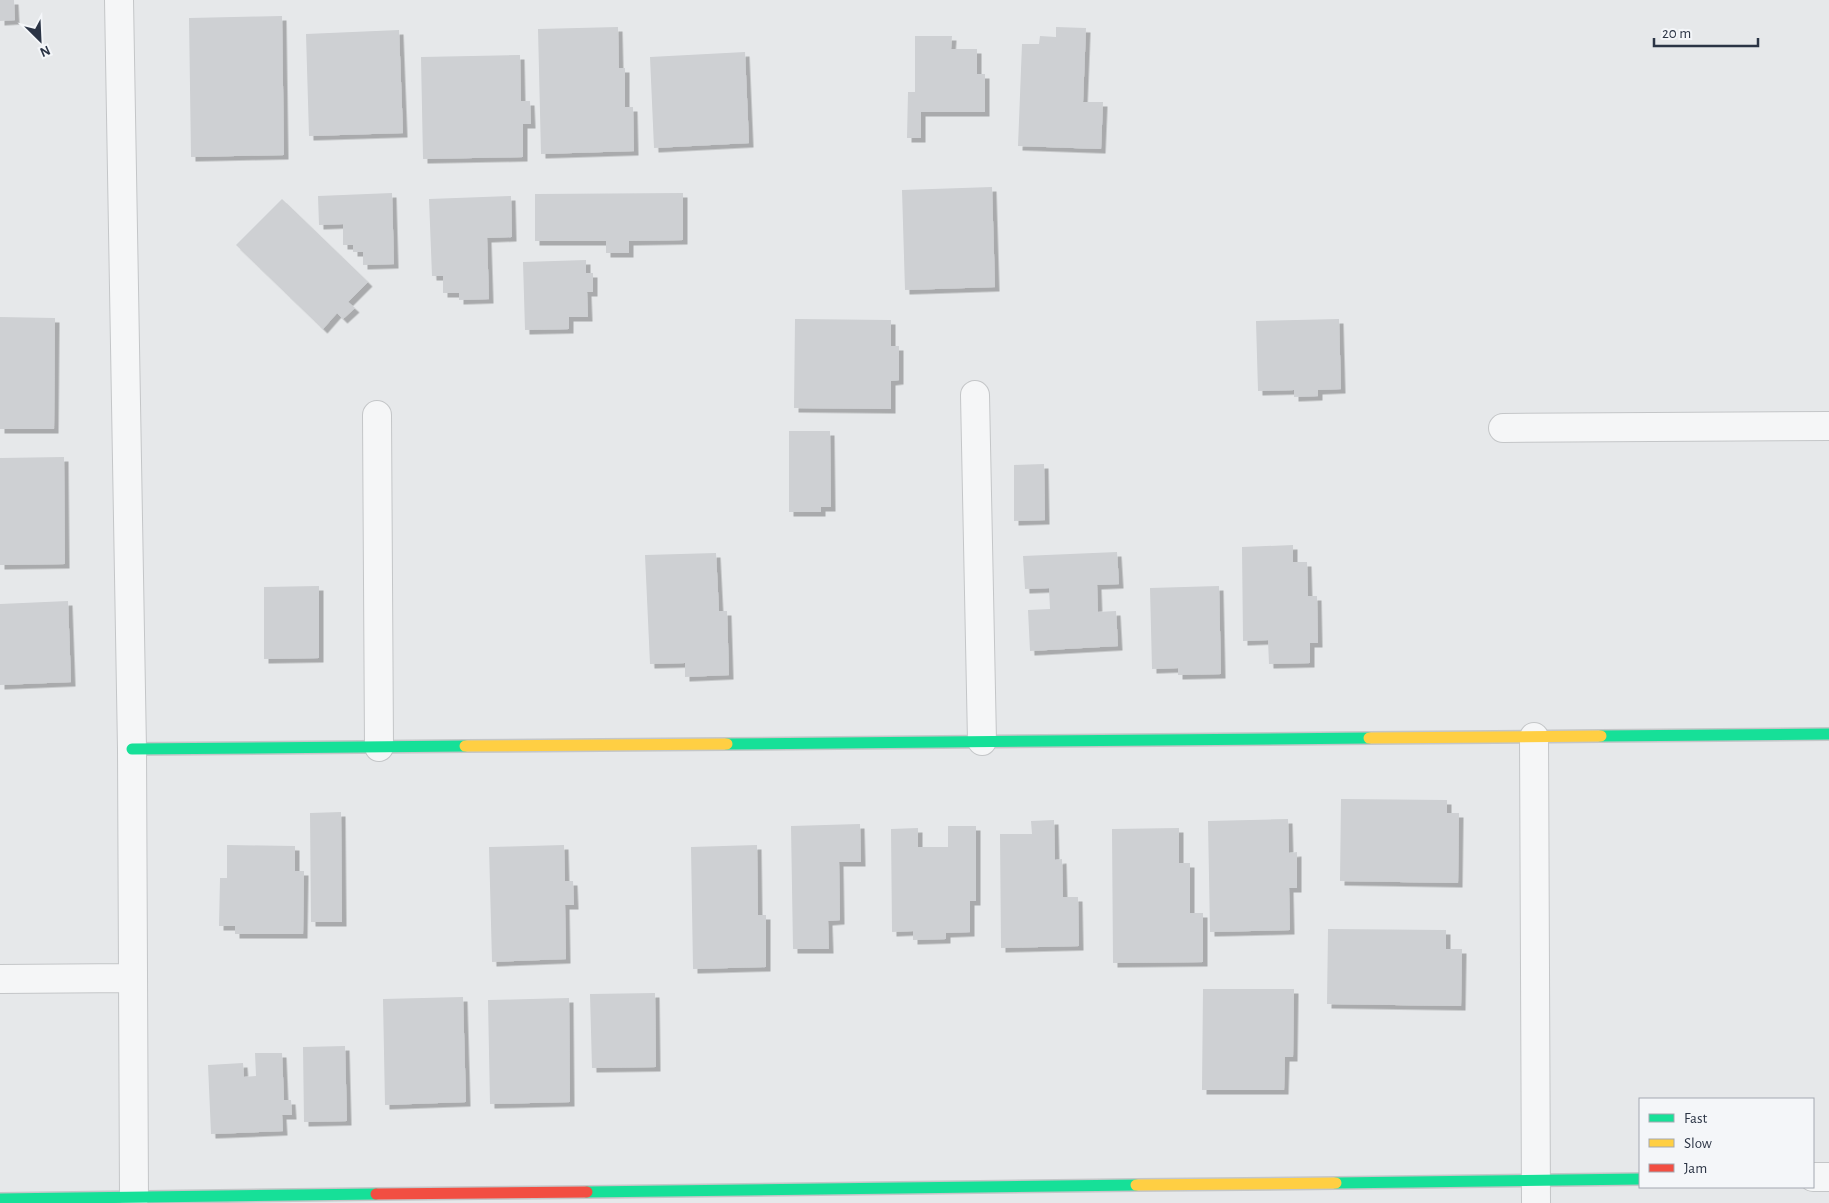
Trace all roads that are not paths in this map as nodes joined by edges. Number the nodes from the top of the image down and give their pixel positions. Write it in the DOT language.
graph roads {
  1 [pos="119,0"];
  2 [pos="975,395"];
  3 [pos="377,415"];
  4 [pos="1829,426"];
  5 [pos="1503,428"];
  6 [pos="1829,734"];
  7 [pos="1534,737"];
  8 [pos="982,741"];
  9 [pos="379,746"];
  10 [pos="132,749"];
  11 [pos="132,978"];
  12 [pos="0,979"];
  13 [pos="1814,1177"];
  14 [pos="1829,1177"];
  15 [pos="1639,1179"];
  16 [pos="1536,1192"];
  17 [pos="134,1198"];
  18 [pos="576,1198"];
  19 [pos="0,1199"];
  1 -- 10 [label="street"];
  2 -- 8 [label="street"];
  3 -- 9 [label="street"];
  4 -- 5 [label="street"];
  6 -- 7 [label="street"];
  7 -- 8 [label="street"];
  7 -- 16 [label="street"];
  8 -- 9 [label="street"];
  9 -- 10 [label="street"];
  10 -- 11 [label="street"];
  11 -- 12 [label="street"];
  11 -- 17 [label="street"];
  13 -- 14 [label="street"];
  15 -- 16 [label="street"];
  16 -- 18 [label="street"];
  17 -- 18 [label="street"];
  17 -- 19 [label="street"];
}
